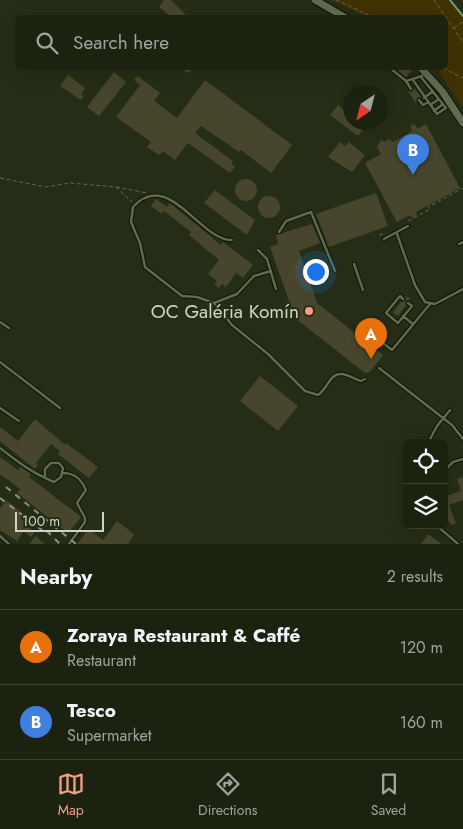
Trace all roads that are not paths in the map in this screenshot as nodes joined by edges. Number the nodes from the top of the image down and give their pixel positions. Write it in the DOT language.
graph roads {
  1 [pos="315,0"];
  2 [pos="341,15"];
  3 [pos="394,70"];
  4 [pos="422,70"];
  5 [pos="424,75"];
  6 [pos="413,80"];
  7 [pos="406,81"];
  8 [pos="411,89"];
  9 [pos="433,91"];
  10 [pos="424,98"];
  11 [pos="439,99"];
  12 [pos="419,100"];
  13 [pos="429,104"];
  14 [pos="443,104"];
  15 [pos="434,111"];
  16 [pos="463,123"];
  17 [pos="408,226"];
  18 [pos="279,232"];
  19 [pos="397,234"];
  20 [pos="384,238"];
  21 [pos="232,240"];
  22 [pos="463,242"];
  23 [pos="458,244"];
  24 [pos="258,250"];
  25 [pos="354,264"];
  26 [pos="335,270"];
  27 [pos="271,272"];
  28 [pos="276,289"];
  29 [pos="363,290"];
  30 [pos="463,290"];
  31 [pos="404,299"];
  32 [pos="214,303"];
  33 [pos="408,303"];
  34 [pos="430,304"];
  35 [pos="403,316"];
  36 [pos="0,322"];
  37 [pos="413,324"];
  38 [pos="9,328"];
  39 [pos="383,343"];
  40 [pos="0,362"];
  41 [pos="379,368"];
  42 [pos="365,379"];
  43 [pos="0,408"];
  44 [pos="60,408"];
  45 [pos="450,410"];
  46 [pos="443,418"];
  47 [pos="19,421"];
  48 [pos="430,439"];
  49 [pos="463,439"];
  50 [pos="0,448"];
  51 [pos="463,458"];
  52 [pos="448,467"];
  53 [pos="62,473"];
  54 [pos="45,478"];
  55 [pos="441,529"];
  56 [pos="0,536"];
  57 [pos="9,544"];
  58 [pos="69,544"];
  59 [pos="458,544"];
  1 -- 2 [label="main road"];
  3 -- 7 [label="lane"];
  4 -- 5 [label="main road"];
  5 -- 6 [label="lane"];
  5 -- 9 [label="lane"];
  5 -- 16 [label="main road"];
  6 -- 7 [label="lane"];
  6 -- 10 [label="lane"];
  7 -- 8 [label="lane"];
  9 -- 10 [label="lane"];
  9 -- 11 [label="lane"];
  10 -- 13 [label="lane"];
  11 -- 13 [label="lane"];
  11 -- 14 [label="lane"];
  12 -- 13 [label="lane"];
  13 -- 15 [label="lane"];
  14 -- 15 [label="lane"];
  14 -- 15 [label="lane"];
  17 -- 19 [label="lane"];
  18 -- 26 [label="lane"];
  19 -- 20 [label="lane"];
  19 -- 34 [label="lane"];
  21 -- 32 [label="lane"];
  22 -- 23 [label="lane"];
  24 -- 27 [label="lane"];
  25 -- 29 [label="lane"];
  27 -- 28 [label="lane"];
  27 -- 32 [label="lane"];
  30 -- 34 [label="lane"];
  31 -- 35 [label="lane"];
  32 -- 42 [label="lane"];
  33 -- 35 [label="lane"];
  34 -- 37 [label="lane"];
  35 -- 37 [label="lane"];
  36 -- 38 [label="lane"];
  37 -- 39 [label="lane"];
  40 -- 44 [label="lane"];
  41 -- 46 [label="lane"];
  43 -- 47 [label="lane"];
  45 -- 46 [label="lane"];
  46 -- 48 [label="lane"];
  46 -- 49 [label="lane"];
  50 -- 54 [label="lane"];
  51 -- 52 [label="lane"];
  53 -- 54 [label="lane"];
  53 -- 54 [label="lane"];
  53 -- 58 [label="lane"];
  55 -- 59 [label="lane"];
  56 -- 57 [label="lane"];
}
